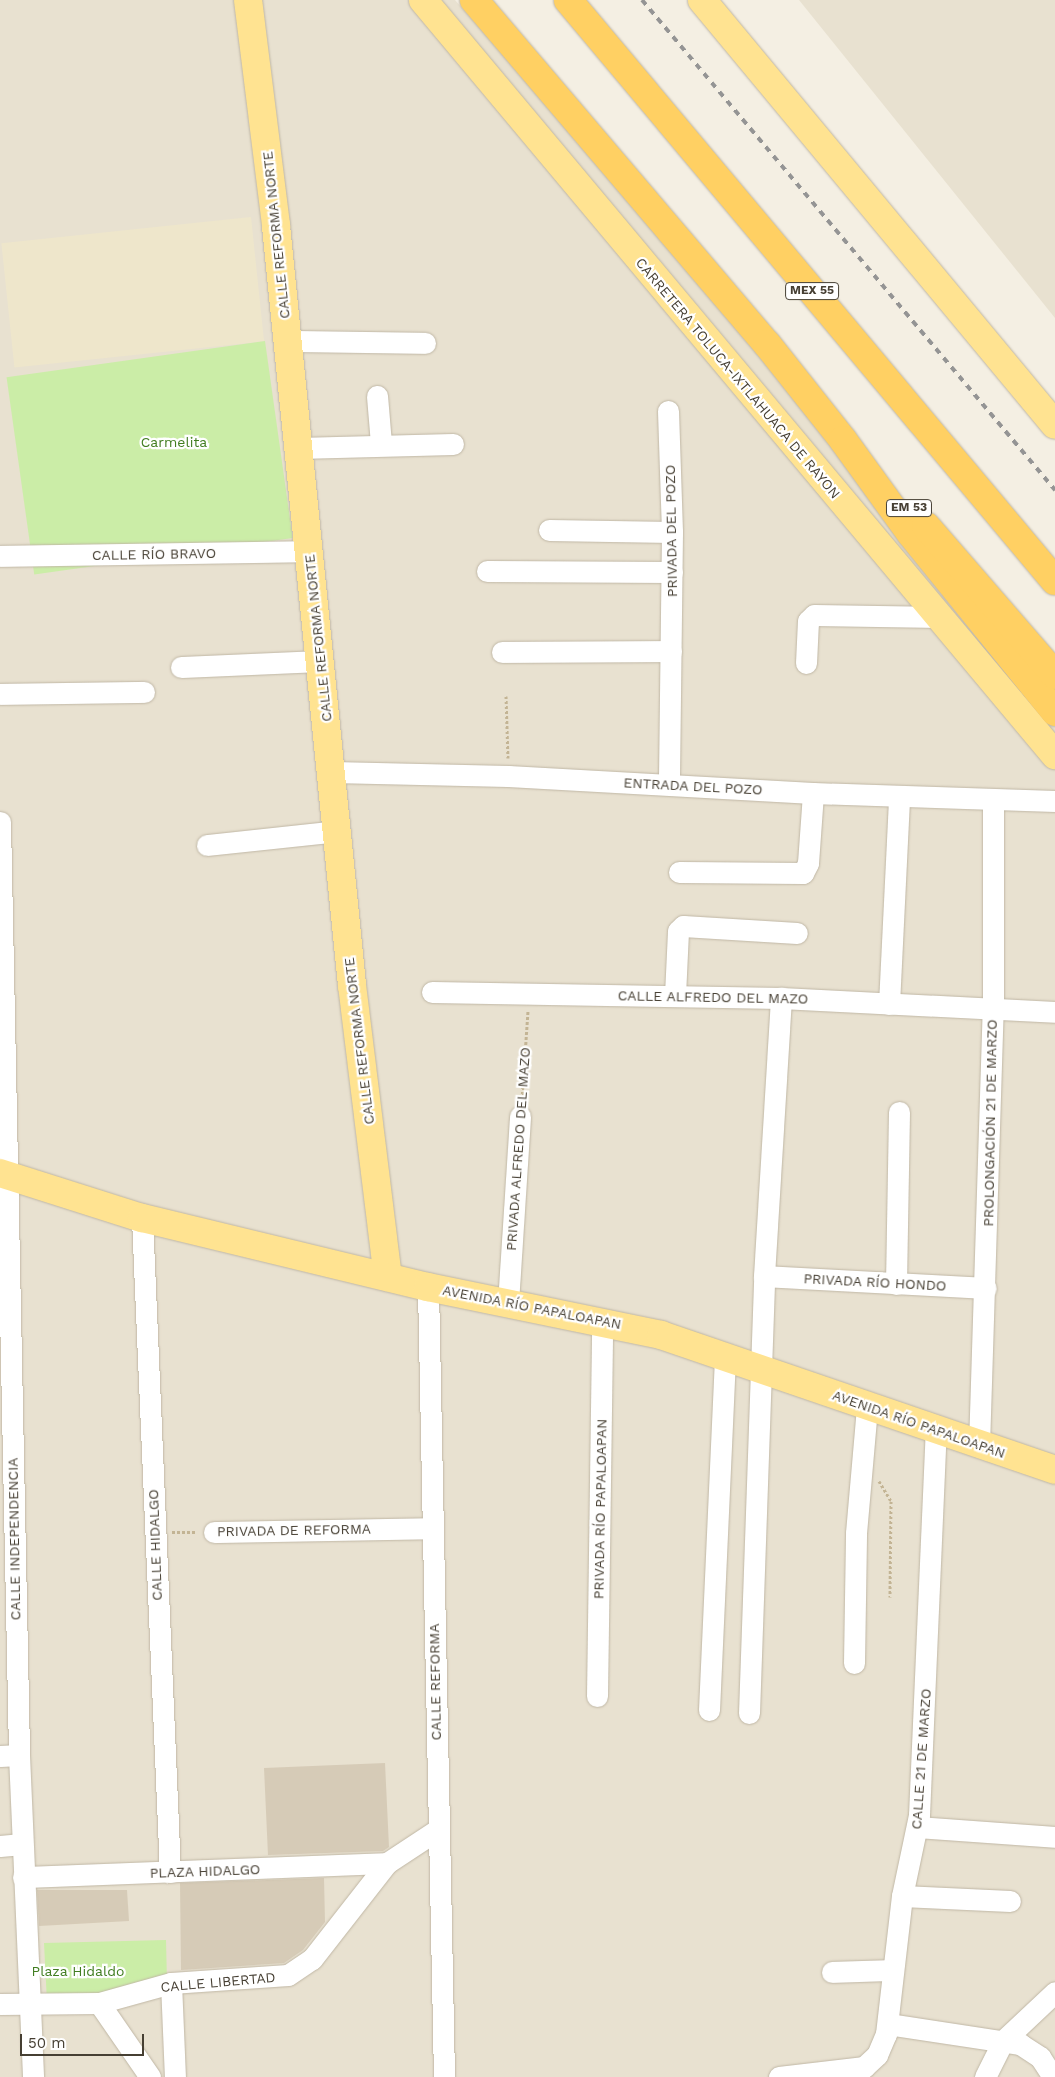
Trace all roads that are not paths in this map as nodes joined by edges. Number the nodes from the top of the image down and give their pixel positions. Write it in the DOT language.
graph roads {
  1 [pos="248,0"];
  2 [pos="423,0"];
  3 [pos="457,0"];
  4 [pos="474,0"];
  5 [pos="568,0"];
  6 [pos="710,4"];
  7 [pos="504,35"];
  8 [pos="288,341"];
  9 [pos="425,343"];
  10 [pos="377,396"];
  11 [pos="668,411"];
  12 [pos="1055,425"];
  13 [pos="843,440"];
  14 [pos="381,444"];
  15 [pos="453,444"];
  16 [pos="298,448"];
  17 [pos="548,530"];
  18 [pos="672,532"];
  19 [pos="308,551"];
  20 [pos="0,556"];
  21 [pos="487,571"];
  22 [pos="672,572"];
  23 [pos="1055,581"];
  24 [pos="941,617"];
  25 [pos="502,652"];
  26 [pos="671,652"];
  27 [pos="321,661"];
  28 [pos="806,663"];
  29 [pos="181,667"];
  30 [pos="1055,675"];
  31 [pos="144,692"];
  32 [pos="0,694"];
  33 [pos="1055,712"];
  34 [pos="1055,755"];
  35 [pos="332,772"];
  36 [pos="669,784"];
  37 [pos="813,793"];
  38 [pos="899,796"];
  39 [pos="993,800"];
  40 [pos="1055,801"];
  41 [pos="0,822"];
  42 [pos="337,831"];
  43 [pos="207,845"];
  44 [pos="679,872"];
  45 [pos="1,888"];
  46 [pos="2,927"];
  47 [pos="797,932"];
  48 [pos="432,992"];
  49 [pos="675,995"];
  50 [pos="781,998"];
  51 [pos="889,1004"];
  52 [pos="993,1010"];
  53 [pos="1055,1012"];
  54 [pos="898,1112"];
  55 [pos="520,1116"];
  56 [pos="4,1174"];
  57 [pos="142,1218"];
  58 [pos="388,1276"];
  59 [pos="764,1276"];
  60 [pos="896,1284"];
  61 [pos="428,1287"];
  62 [pos="986,1288"];
  63 [pos="508,1302"];
  64 [pos="602,1321"];
  65 [pos="725,1356"];
  66 [pos="763,1370"];
  67 [pos="867,1408"];
  68 [pos="936,1431"];
  69 [pos="979,1446"];
  70 [pos="1055,1470"];
  71 [pos="433,1528"];
  72 [pos="214,1532"];
  73 [pos="8,1650"];
  74 [pos="854,1663"];
  75 [pos="597,1696"];
  76 [pos="710,1710"];
  77 [pos="749,1712"];
  78 [pos="9,1755"];
  79 [pos="917,1827"];
  80 [pos="437,1830"];
  81 [pos="1055,1837"];
  82 [pos="22,1844"];
  83 [pos="0,1846"];
  84 [pos="387,1863"];
  85 [pos="170,1872"];
  86 [pos="23,1877"];
  87 [pos="902,1896"];
  88 [pos="1010,1901"];
  89 [pos="893,1970"];
  90 [pos="832,1972"];
  91 [pos="171,1983"];
  92 [pos="1055,1992"];
  93 [pos="99,2003"];
  94 [pos="0,2004"];
  95 [pos="29,2006"];
  96 [pos="888,2024"];
  97 [pos="1003,2040"];
  98 [pos="826,2074"];
  99 [pos="33,2077"];
  100 [pos="150,2077"];
  101 [pos="175,2077"];
  102 [pos="444,2077"];
  103 [pos="779,2077"];
  104 [pos="986,2077"];
  105 [pos="1053,2077"];
  1 -- 8 [label="main road, CALLE REFORMA NORTE"];
  2 -- 24 [label="main road, CARRETERA TOLUCA-IXTLAHUACA DE RAYON"];
  3 -- 7 [label="highway"];
  4 -- 7 [label="highway"];
  5 -- 23 [label="highway, MEX 55"];
  6 -- 12 [label="main road"];
  7 -- 13 [label="highway"];
  8 -- 9 [label="street"];
  8 -- 16 [label="main road, CALLE REFORMA NORTE"];
  10 -- 14 [label="street"];
  11 -- 18 [label="street, PRIVADA DEL POZO"];
  13 -- 30 [label="highway, EM 53"];
  13 -- 33 [label="highway"];
  14 -- 15 [label="street"];
  14 -- 16 [label="street"];
  16 -- 19 [label="main road, CALLE REFORMA NORTE"];
  17 -- 18 [label="street"];
  18 -- 22 [label="street, PRIVADA DEL POZO"];
  19 -- 20 [label="street, CALLE RÍO BRAVO"];
  19 -- 27 [label="main road, CALLE REFORMA NORTE"];
  21 -- 22 [label="street"];
  22 -- 26 [label="street, PRIVADA DEL POZO"];
  24 -- 28 [label="street"];
  24 -- 34 [label="main road, CARRETERA TOLUCA-IXTLAHUACA DE RAYON"];
  25 -- 26 [label="street"];
  26 -- 36 [label="street, PRIVADA DEL POZO"];
  27 -- 29 [label="street"];
  27 -- 35 [label="main road, CALLE REFORMA NORTE"];
  31 -- 32 [label="street"];
  35 -- 36 [label="street, ENTRADA DEL POZO"];
  35 -- 42 [label="main road, CALLE REFORMA NORTE"];
  36 -- 37 [label="street, ENTRADA DEL POZO"];
  37 -- 38 [label="street, ENTRADA DEL POZO"];
  37 -- 44 [label="street"];
  38 -- 39 [label="street, ENTRADA DEL POZO"];
  38 -- 51 [label="street"];
  39 -- 40 [label="street, ENTRADA DEL POZO"];
  39 -- 52 [label="street, PROLONGACIÓN 21 DE MARZO"];
  41 -- 45 [label="street, CALLE INDEPENDENCIA"];
  42 -- 43 [label="street"];
  42 -- 58 [label="main road, CALLE REFORMA NORTE"];
  45 -- 46 [label="street, CALLE INDEPENDENCIA"];
  46 -- 56 [label="street, CALLE INDEPENDENCIA"];
  47 -- 49 [label="street"];
  48 -- 49 [label="street, CALLE ALFREDO DEL MAZO"];
  49 -- 50 [label="street, CALLE ALFREDO DEL MAZO"];
  50 -- 51 [label="street, CALLE ALFREDO DEL MAZO"];
  50 -- 59 [label="street"];
  51 -- 52 [label="street, CALLE ALFREDO DEL MAZO"];
  52 -- 53 [label="street, CALLE ALFREDO DEL MAZO"];
  52 -- 62 [label="street, PROLONGACIÓN 21 DE MARZO"];
  54 -- 60 [label="street"];
  55 -- 63 [label="street, PRIVADA ALFREDO DEL MAZO"];
  56 -- 57 [label="main road, AVENIDA RÍO PAPALOAPAN"];
  56 -- 73 [label="street, CALLE INDEPENDENCIA"];
  57 -- 58 [label="main road, AVENIDA RÍO PAPALOAPAN"];
  57 -- 85 [label="street, CALLE HIDALGO"];
  58 -- 61 [label="main road, AVENIDA RÍO PAPALOAPAN"];
  59 -- 60 [label="street, PRIVADA RÍO HONDO"];
  59 -- 66 [label="street"];
  60 -- 62 [label="street, PRIVADA RÍO HONDO"];
  61 -- 63 [label="main road, AVENIDA RÍO PAPALOAPAN"];
  61 -- 71 [label="street, CALLE REFORMA"];
  62 -- 69 [label="street, PROLONGACIÓN 21 DE MARZO"];
  63 -- 64 [label="main road, AVENIDA RÍO PAPALOAPAN"];
  64 -- 65 [label="main road, AVENIDA RÍO PAPALOAPAN"];
  64 -- 75 [label="street, PRIVADA RÍO PAPALOAPAN"];
  65 -- 66 [label="main road, AVENIDA RÍO PAPALOAPAN"];
  65 -- 76 [label="street"];
  66 -- 67 [label="main road, AVENIDA RÍO PAPALOAPAN"];
  66 -- 77 [label="street"];
  67 -- 68 [label="main road, AVENIDA RÍO PAPALOAPAN"];
  67 -- 74 [label="street"];
  68 -- 69 [label="main road, AVENIDA RÍO PAPALOAPAN"];
  68 -- 79 [label="street, CALLE 21 DE MARZO"];
  69 -- 70 [label="main road, AVENIDA RÍO PAPALOAPAN"];
  71 -- 72 [label="street, PRIVADA DE REFORMA"];
  71 -- 80 [label="street, CALLE REFORMA"];
  73 -- 78 [label="street, CALLE INDEPENDENCIA"];
  78 -- 82 [label="street, CALLE INDEPENDENCIA"];
  79 -- 81 [label="street"];
  79 -- 87 [label="street, CALLE 21 DE MARZO"];
  80 -- 84 [label="street, CALLE LIBERTAD"];
  80 -- 102 [label="street, CALLE REFORMA"];
  82 -- 83 [label="street"];
  82 -- 86 [label="street, CALLE INDEPENDENCIA"];
  84 -- 85 [label="street, PLAZA HIDALGO"];
  84 -- 91 [label="street, CALLE LIBERTAD"];
  85 -- 86 [label="street, PLAZA HIDALGO"];
  86 -- 95 [label="street, CALLE INDEPENDENCIA"];
  87 -- 88 [label="street"];
  87 -- 89 [label="street, CALLE 21 DE MARZO"];
  89 -- 90 [label="street"];
  89 -- 96 [label="street, CALLE 21 DE MARZO"];
  91 -- 93 [label="street, CALLE LIBERTAD"];
  91 -- 101 [label="street"];
  92 -- 97 [label="street"];
  93 -- 95 [label="street, CALLE LIBERTAD"];
  93 -- 100 [label="street"];
  94 -- 95 [label="street, CALLE LIBERTAD"];
  95 -- 99 [label="street, CALLE INDEPENDENCIA"];
  96 -- 97 [label="street"];
  96 -- 98 [label="street, CALLE 21 DE MARZO"];
  97 -- 104 [label="street"];
  97 -- 105 [label="street"];
  98 -- 103 [label="street"];
}
